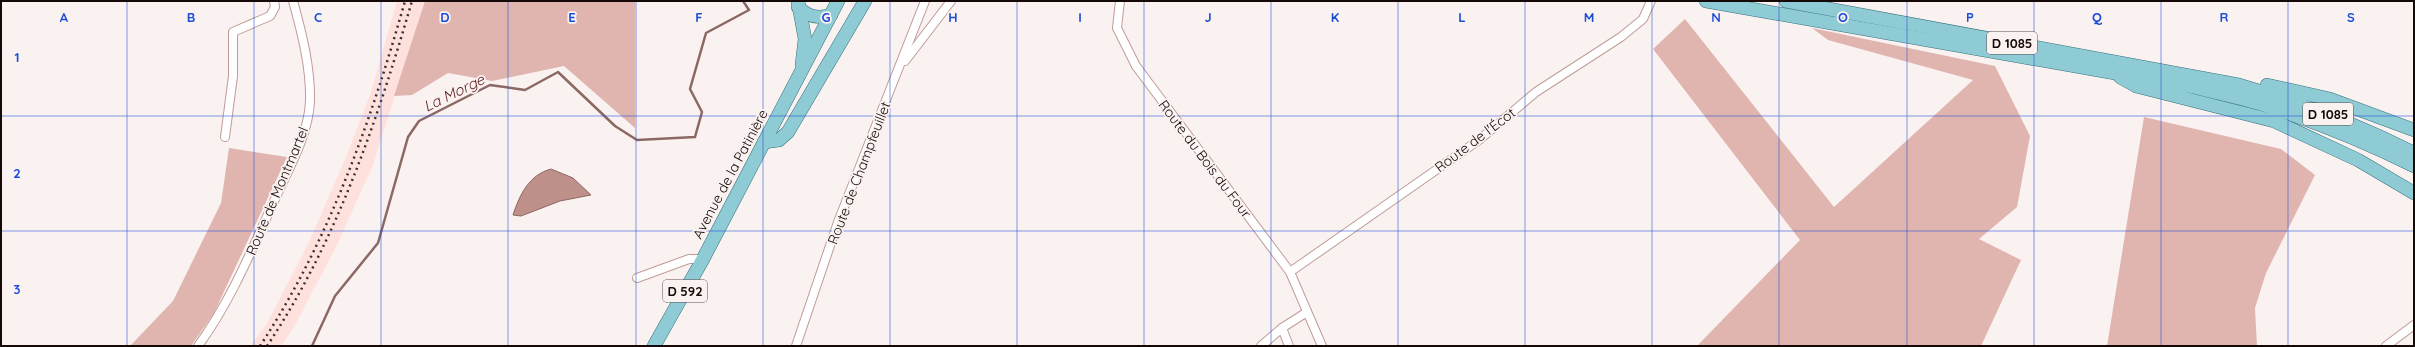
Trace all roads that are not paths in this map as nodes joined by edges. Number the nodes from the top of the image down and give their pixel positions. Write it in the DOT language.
graph roads {
  1 [pos="274,1"];
  2 [pos="293,1"];
  3 [pos="838,1"];
  4 [pos="866,1"];
  5 [pos="925,1"];
  6 [pos="952,1"];
  7 [pos="1120,1"];
  8 [pos="1651,1"];
  9 [pos="1706,1"];
  10 [pos="1786,1"];
  11 [pos="798,4"];
  12 [pos="831,15"];
  13 [pos="899,70"];
  14 [pos="2112,72"];
  15 [pos="800,74"];
  16 [pos="2239,85"];
  17 [pos="2414,130"];
  18 [pos="225,136"];
  19 [pos="764,142"];
  20 [pos="2414,153"];
  21 [pos="2414,166"];
  22 [pos="2414,193"];
  23 [pos="703,259"];
  24 [pos="1290,272"];
  25 [pos="637,278"];
  26 [pos="1307,312"];
  27 [pos="2414,325"];
  28 [pos="1282,328"];
  29 [pos="198,346"];
  30 [pos="654,346"];
  31 [pos="796,346"];
  32 [pos="1261,346"];
  33 [pos="1289,346"];
  34 [pos="1322,346"];
  35 [pos="2386,346"];
  1 -- 18 [label="street"];
  2 -- 29 [label="street, Route de Montmartel"];
  3 -- 12 [label="main road, D 592"];
  4 -- 19 [label="main road"];
  5 -- 13 [label="street, Route de Champfeuillet"];
  6 -- 13 [label="street"];
  7 -- 24 [label="street, Route du Bois du Four"];
  8 -- 24 [label="street, Route de l'Écot"];
  9 -- 14 [label="main road, D 1085"];
  10 -- 16 [label="main road, D 1085"];
  11 -- 12 [label="main road"];
  11 -- 15 [label="main road"];
  12 -- 15 [label="main road, Avenue de la Patinière / D 592"];
  13 -- 31 [label="street, Route de Champfeuillet"];
  14 -- 21 [label="main road, D 1085"];
  14 -- 22 [label="main road"];
  15 -- 19 [label="main road, Avenue de la Patinière / D 592"];
  16 -- 17 [label="main road"];
  16 -- 20 [label="main road, D 1085"];
  19 -- 23 [label="main road, Avenue de la Patinière / D 592"];
  23 -- 25 [label="street"];
  23 -- 30 [label="main road, Avenue de la Patinière / D 592"];
  24 -- 26 [label="street, Route du Bois du Four"];
  26 -- 28 [label="street"];
  26 -- 34 [label="street, Route du Bois du Four"];
  27 -- 35 [label="street"];
  28 -- 32 [label="street"];
  28 -- 33 [label="street"];
}
